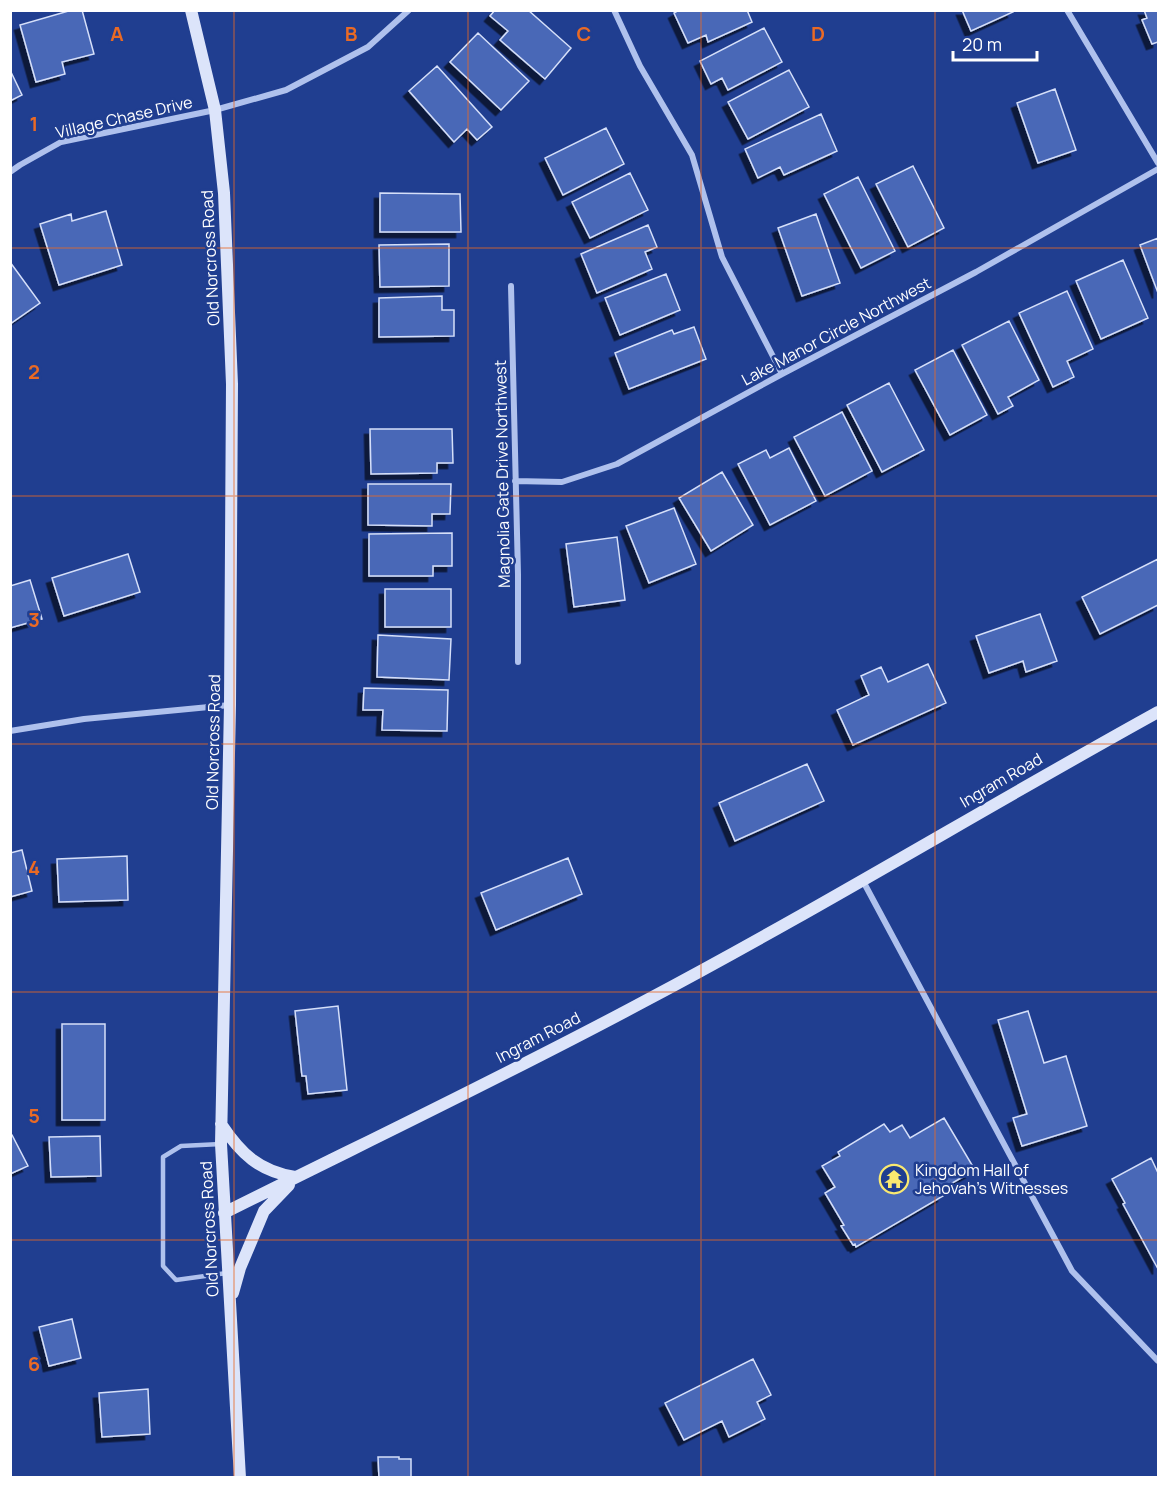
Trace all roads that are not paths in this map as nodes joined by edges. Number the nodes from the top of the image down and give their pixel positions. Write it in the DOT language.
graph roads {
  1 [pos="191,10"];
  2 [pos="409,10"];
  3 [pos="614,10"];
  4 [pos="1067,10"];
  5 [pos="215,110"];
  6 [pos="1158,163"];
  7 [pos="1158,169"];
  8 [pos="10,172"];
  9 [pos="511,286"];
  10 [pos="782,374"];
  11 [pos="515,481"];
  12 [pos="518,662"];
  13 [pos="230,705"];
  14 [pos="1158,712"];
  15 [pos="10,731"];
  16 [pos="863,881"];
  17 [pos="221,1124"];
  18 [pos="221,1144"];
  19 [pos="295,1177"];
  20 [pos="224,1213"];
  21 [pos="228,1273"];
  22 [pos="230,1304"];
  23 [pos="1158,1361"];
  24 [pos="240,1478"];
  1 -- 5 [label="street, Old Norcross Road"];
  2 -- 5 [label="street, Village Chase Drive"];
  3 -- 10 [label="street"];
  4 -- 6 [label="street"];
  5 -- 8 [label="street, Village Chase Drive"];
  5 -- 13 [label="street, Old Norcross Road"];
  7 -- 10 [label="street, Lake Manor Circle Northwest"];
  9 -- 11 [label="street, Magnolia Gate Drive Northwest"];
  10 -- 11 [label="street, Lake Manor Circle Northwest"];
  11 -- 12 [label="street, Magnolia Gate Drive Northwest"];
  13 -- 15 [label="street"];
  13 -- 17 [label="street, Old Norcross Road"];
  14 -- 16 [label="street, Ingram Road"];
  16 -- 19 [label="street, Ingram Road"];
  16 -- 23 [label="street"];
  17 -- 18 [label="street, Old Norcross Road"];
  17 -- 19 [label="street"];
  18 -- 20 [label="street, Old Norcross Road"];
  18 -- 21 [label="lane"];
  19 -- 20 [label="street, Ingram Road"];
  19 -- 22 [label="street"];
  20 -- 21 [label="street, Old Norcross Road"];
  21 -- 22 [label="street, Old Norcross Road"];
  22 -- 24 [label="street, Old Norcross Road"];
}
